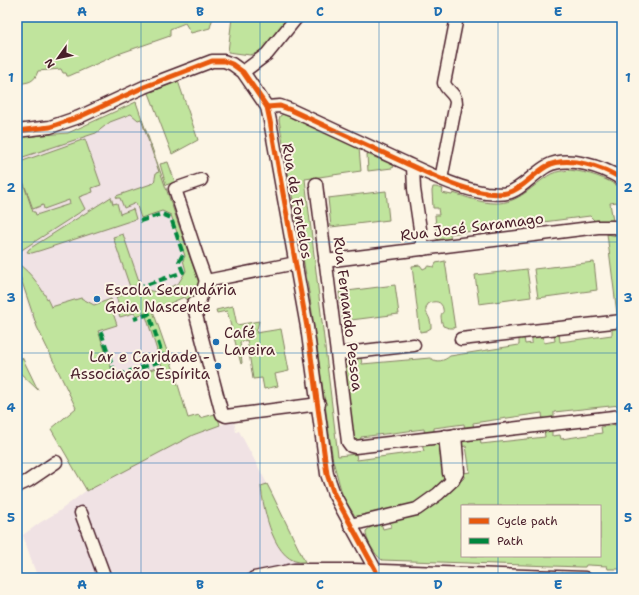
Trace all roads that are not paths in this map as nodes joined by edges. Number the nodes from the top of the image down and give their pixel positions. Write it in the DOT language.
graph roads {
  1 [pos="298,17"];
  2 [pos="457,17"];
  3 [pos="243,72"];
  4 [pos="268,107"];
  5 [pos="17,131"];
  6 [pos="418,170"];
  7 [pos="441,179"];
  8 [pos="622,179"];
  9 [pos="201,180"];
  10 [pos="316,184"];
  11 [pos="622,229"];
  12 [pos="427,248"];
  13 [pos="325,261"];
  14 [pos="296,263"];
  15 [pos="206,281"];
  16 [pos="622,321"];
  17 [pos="461,339"];
  18 [pos="414,345"];
  19 [pos="338,354"];
  20 [pos="318,404"];
  21 [pos="622,416"];
  22 [pos="450,436"];
  23 [pos="56,462"];
  24 [pos="17,486"];
  25 [pos="81,512"];
  26 [pos="350,525"];
  27 [pos="376,571"];
  28 [pos="480,576"];
  29 [pos="105,578"];
  30 [pos="254,578"];
  31 [pos="585,578"];
  1 -- 3 [label="street"];
  2 -- 7 [label="street"];
  3 -- 4 [label="street, Rua de Fontelos"];
  3 -- 5 [label="street, Rua de Fontelos"];
  4 -- 6 [label="street"];
  4 -- 14 [label="street, Rua de Fontelos"];
  6 -- 7 [label="street"];
  6 -- 12 [label="street"];
  7 -- 8 [label="street"];
  9 -- 15 [label="street"];
  10 -- 13 [label="street, Rua Fernando Pessoa"];
  11 -- 12 [label="street, Rua José Saramago"];
  12 -- 13 [label="street, Rua José Saramago"];
  13 -- 19 [label="street, Rua Fernando Pessoa"];
  14 -- 15 [label="street"];
  14 -- 20 [label="street, Rua de Fontelos"];
  15 -- 20 [label="street"];
  16 -- 17 [label="street"];
  18 -- 19 [label="street"];
  19 -- 22 [label="street, Rua Fernando Pessoa"];
  20 -- 26 [label="street, Rua de Fontelos"];
  21 -- 22 [label="street"];
  22 -- 26 [label="street"];
  23 -- 24 [label="street"];
  25 -- 29 [label="street"];
  26 -- 27 [label="street, Rua de Fontelos"];
  27 -- 28 [label="street"];
  27 -- 30 [label="street"];
  28 -- 31 [label="street"];
}
